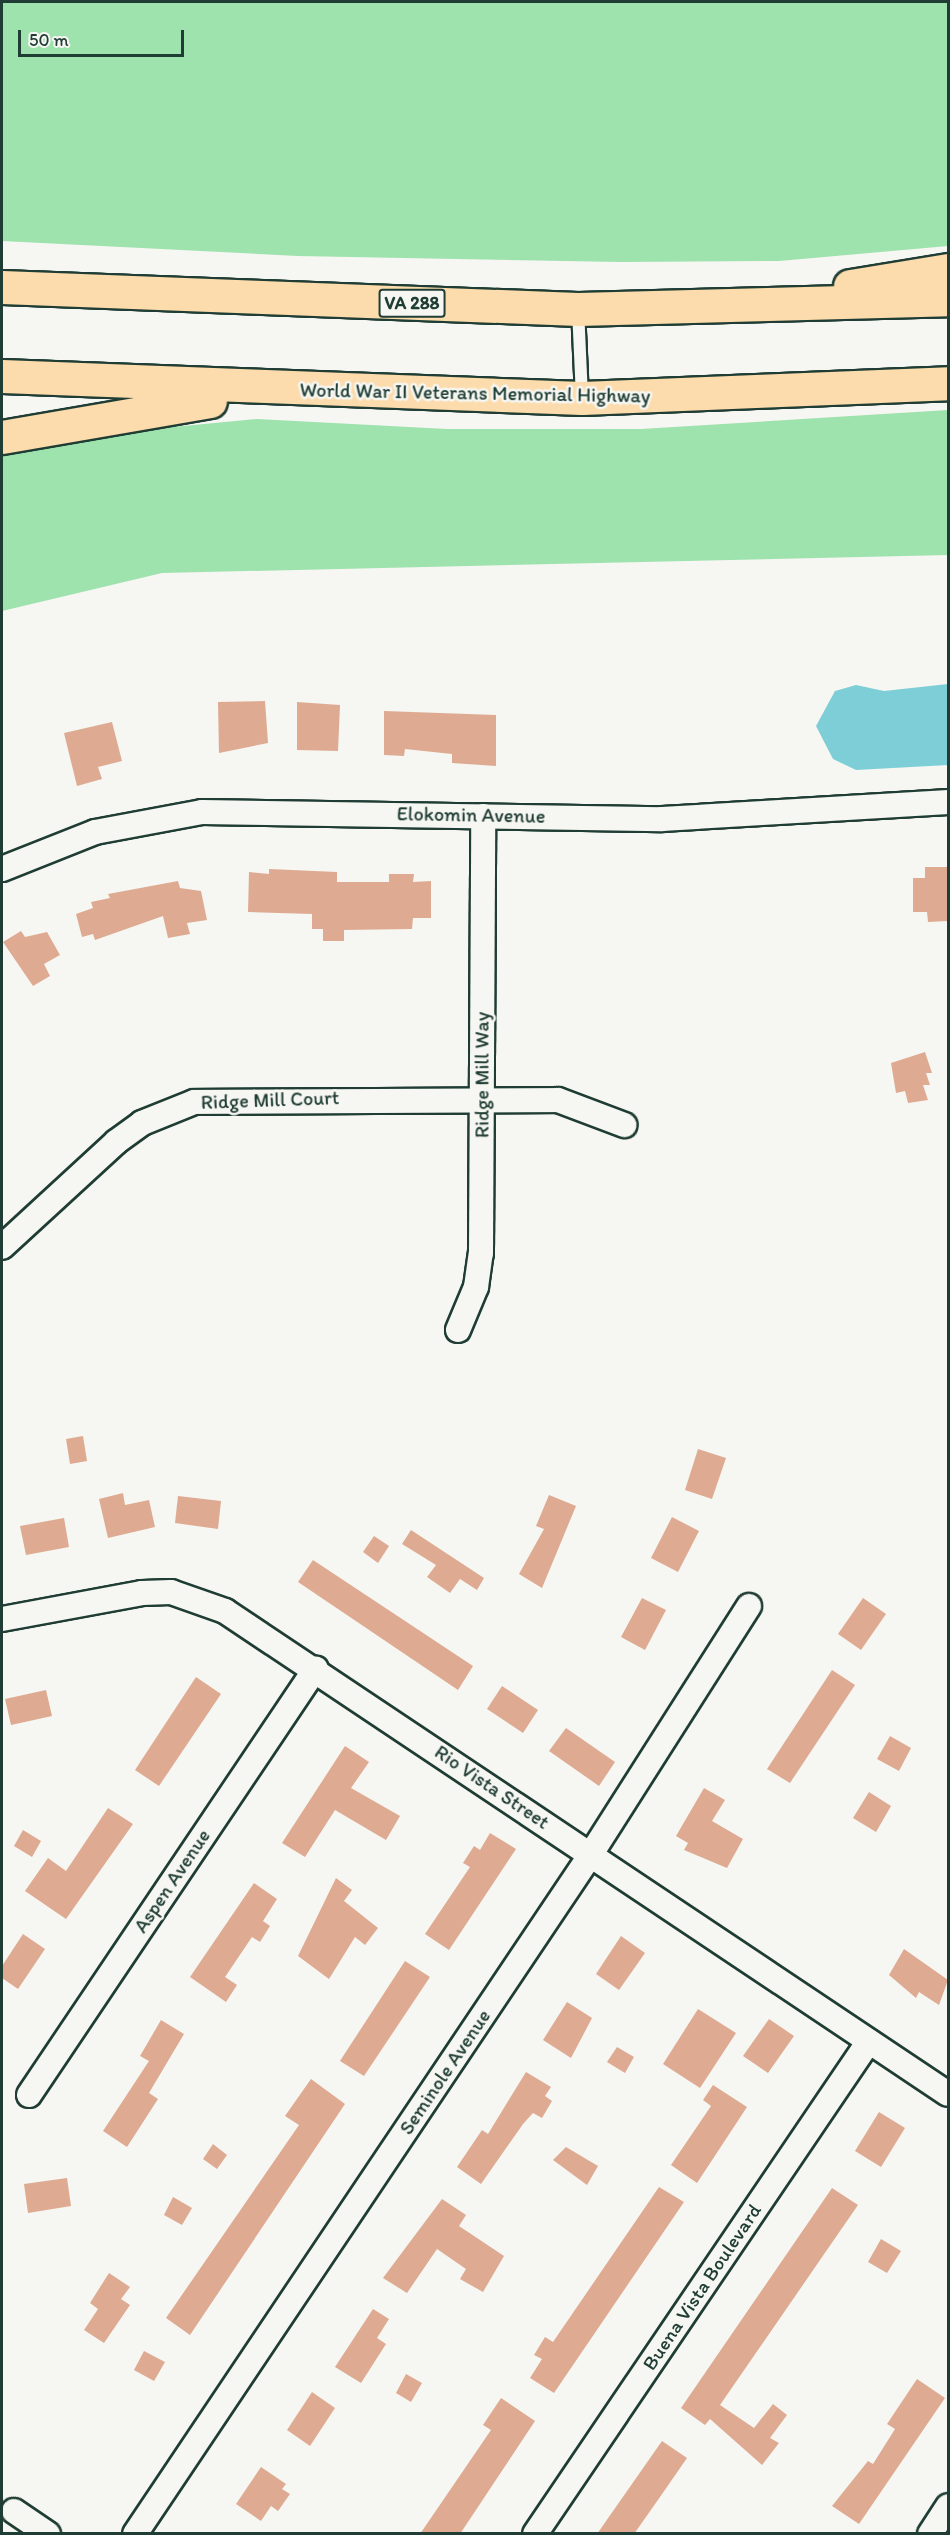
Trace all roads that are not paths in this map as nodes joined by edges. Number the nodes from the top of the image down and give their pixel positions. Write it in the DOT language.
graph roads {
  1 [pos="948,270"];
  2 [pos="11,284"];
  3 [pos="948,299"];
  4 [pos="794,307"];
  5 [pos="578,309"];
  6 [pos="2,376"];
  7 [pos="948,383"];
  8 [pos="306,389"];
  9 [pos="582,398"];
  10 [pos="2,437"];
  11 [pos="948,802"];
  12 [pos="483,816"];
  13 [pos="2,869"];
  14 [pos="482,1097"];
  15 [pos="624,1125"];
  16 [pos="2,1246"];
  17 [pos="458,1330"];
  18 [pos="749,1606"];
  19 [pos="2,1620"];
  20 [pos="316,1668"];
  21 [pos="591,1854"];
  22 [pos="869,2041"];
  23 [pos="948,2094"];
  24 [pos="29,2095"];
  25 [pos="948,2506"];
  26 [pos="14,2511"];
  27 [pos="48,2534"];
  28 [pos="135,2534"];
  29 [pos="535,2534"];
  30 [pos="930,2534"];
  1 -- 4 [label="highway"];
  2 -- 5 [label="highway, VA 288"];
  3 -- 4 [label="highway"];
  4 -- 5 [label="highway, VA 288"];
  5 -- 9 [label="lane"];
  6 -- 8 [label="highway, World War II Veterans Memorial Highway"];
  7 -- 9 [label="highway, World War II Veterans Memorial Highway"];
  8 -- 9 [label="highway, World War II Veterans Memorial Highway"];
  8 -- 10 [label="highway"];
  11 -- 12 [label="street, Elokomin Avenue"];
  12 -- 13 [label="street, Elokomin Avenue"];
  12 -- 14 [label="street, Ridge Mill Way"];
  14 -- 15 [label="street, Ridge Mill Court"];
  14 -- 16 [label="street, Ridge Mill Court"];
  14 -- 17 [label="street, Ridge Mill Way"];
  18 -- 21 [label="street, Seminole Avenue"];
  19 -- 20 [label="street, Rio Vista Street"];
  20 -- 21 [label="street, Rio Vista Street"];
  20 -- 24 [label="street, Aspen Avenue"];
  21 -- 22 [label="street, Rio Vista Street"];
  21 -- 28 [label="street, Seminole Avenue"];
  22 -- 23 [label="street, Rio Vista Street"];
  22 -- 29 [label="street, Buena Vista Boulevard"];
  25 -- 30 [label="street"];
  26 -- 27 [label="street"];
}
